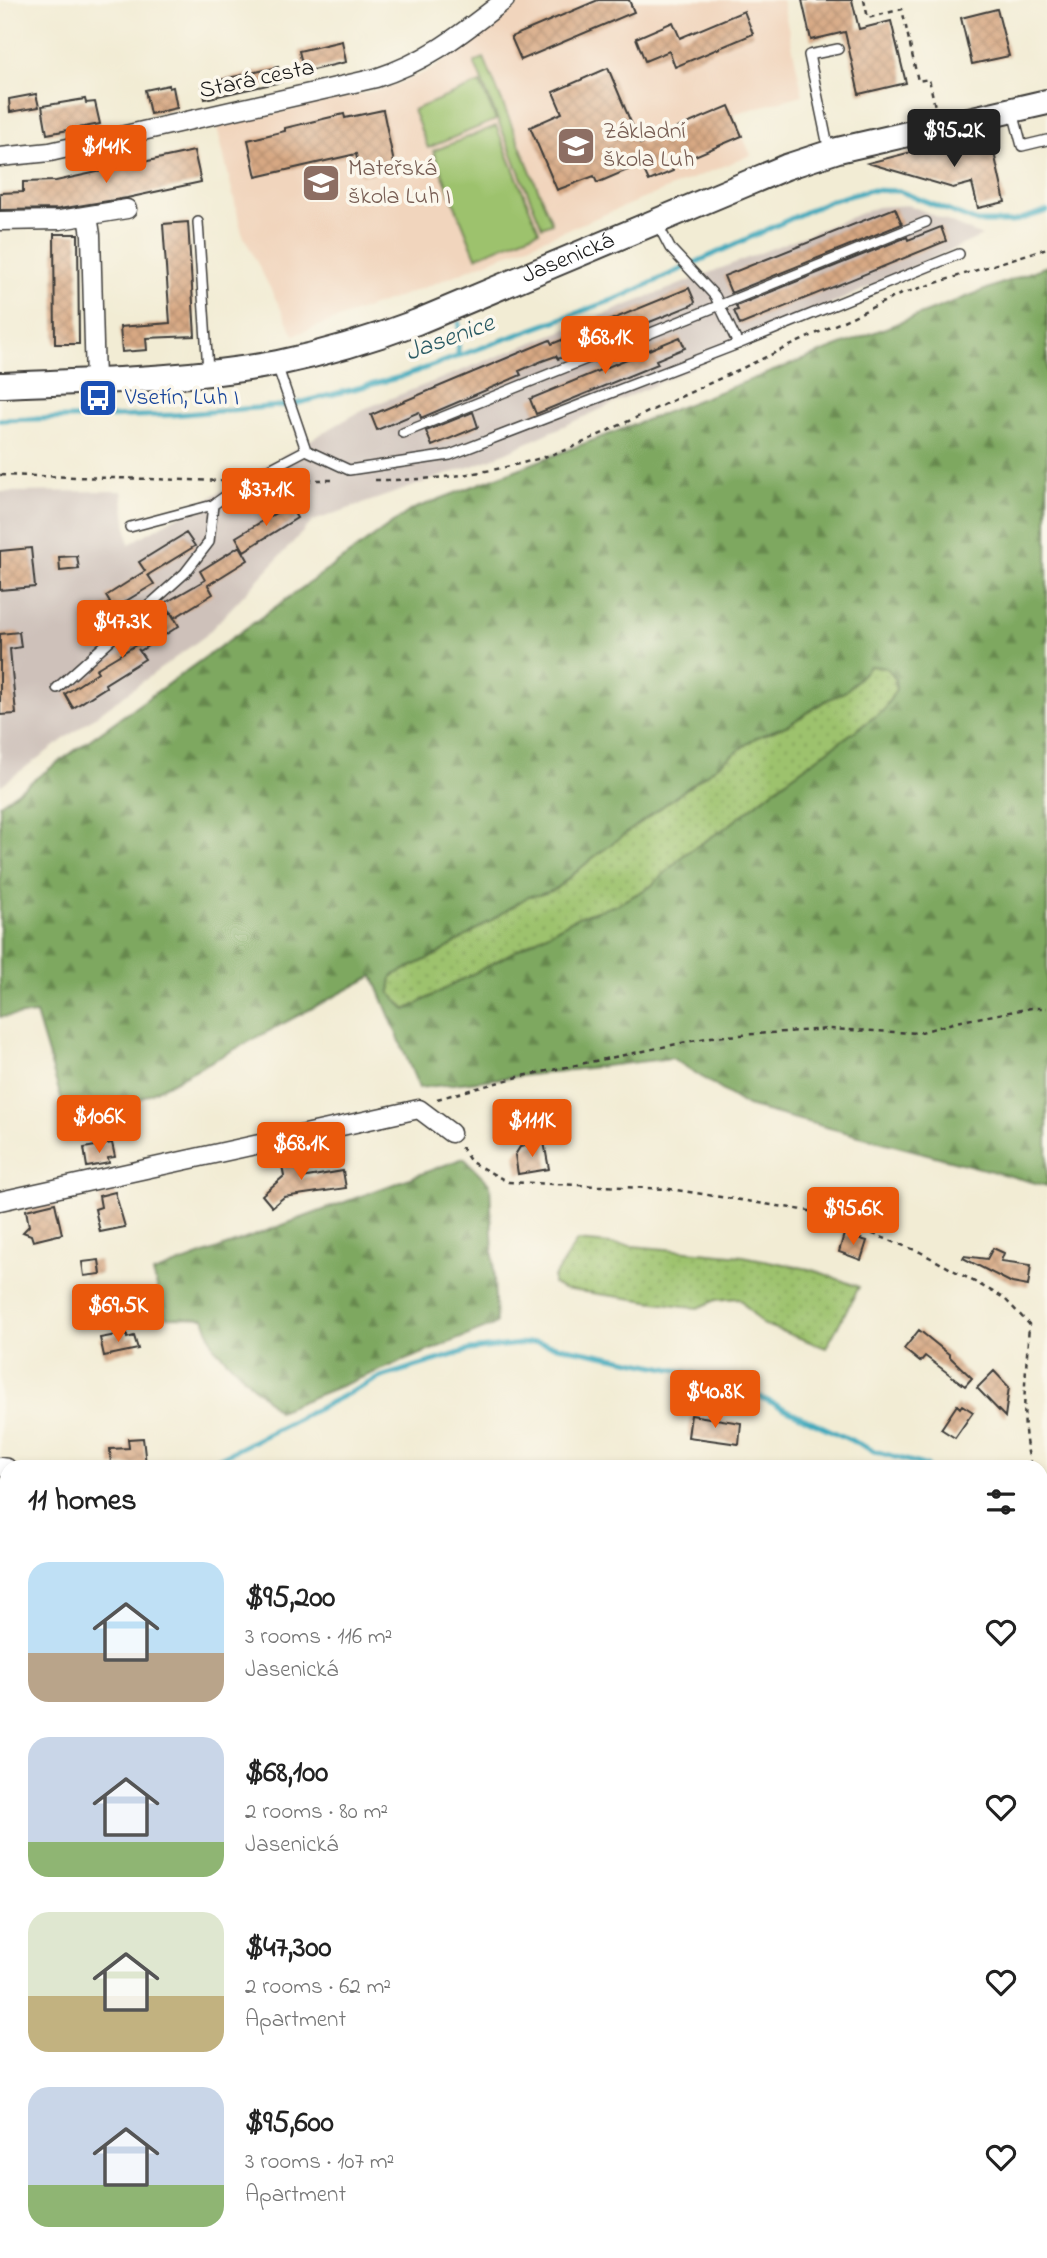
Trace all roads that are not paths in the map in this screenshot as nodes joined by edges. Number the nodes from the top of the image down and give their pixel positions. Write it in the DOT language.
graph roads {
  1 [pos="505,0"];
  2 [pos="838,49"];
  3 [pos="1047,102"];
  4 [pos="1013,110"];
  5 [pos="1047,140"];
  6 [pos="829,153"];
  7 [pos="0,157"];
  8 [pos="127,209"];
  9 [pos="89,216"];
  10 [pos="0,221"];
  11 [pos="656,221"];
  12 [pos="198,222"];
  13 [pos="926,222"];
  14 [pos="959,254"];
  15 [pos="720,304"];
  16 [pos="738,344"];
  17 [pos="276,363"];
  18 [pos="208,372"];
  19 [pos="95,381"];
  20 [pos="0,385"];
  21 [pos="403,432"];
  22 [pos="306,450"];
  23 [pos="213,505"];
  24 [pos="130,527"];
  25 [pos="57,688"];
  26 [pos="452,1133"];
  27 [pos="0,1201"];
  1 -- 7 [label="street, Stará cesta"];
  2 -- 6 [label="lane"];
  3 -- 4 [label="street, Jasenická"];
  4 -- 5 [label="lane"];
  4 -- 6 [label="street, Jasenická"];
  6 -- 11 [label="street, Jasenická"];
  8 -- 9 [label="street"];
  9 -- 10 [label="street"];
  9 -- 19 [label="street"];
  11 -- 15 [label="lane"];
  11 -- 17 [label="street, Jasenická"];
  12 -- 18 [label="lane"];
  13 -- 15 [label="lane"];
  14 -- 16 [label="lane"];
  15 -- 16 [label="lane"];
  15 -- 21 [label="lane"];
  16 -- 22 [label="lane"];
  17 -- 18 [label="street, Jasenická"];
  17 -- 22 [label="lane"];
  18 -- 19 [label="street, Jasenická"];
  19 -- 20 [label="street, Jasenická"];
  22 -- 23 [label="lane"];
  23 -- 24 [label="lane"];
  23 -- 25 [label="lane"];
  26 -- 27 [label="street"];
}
